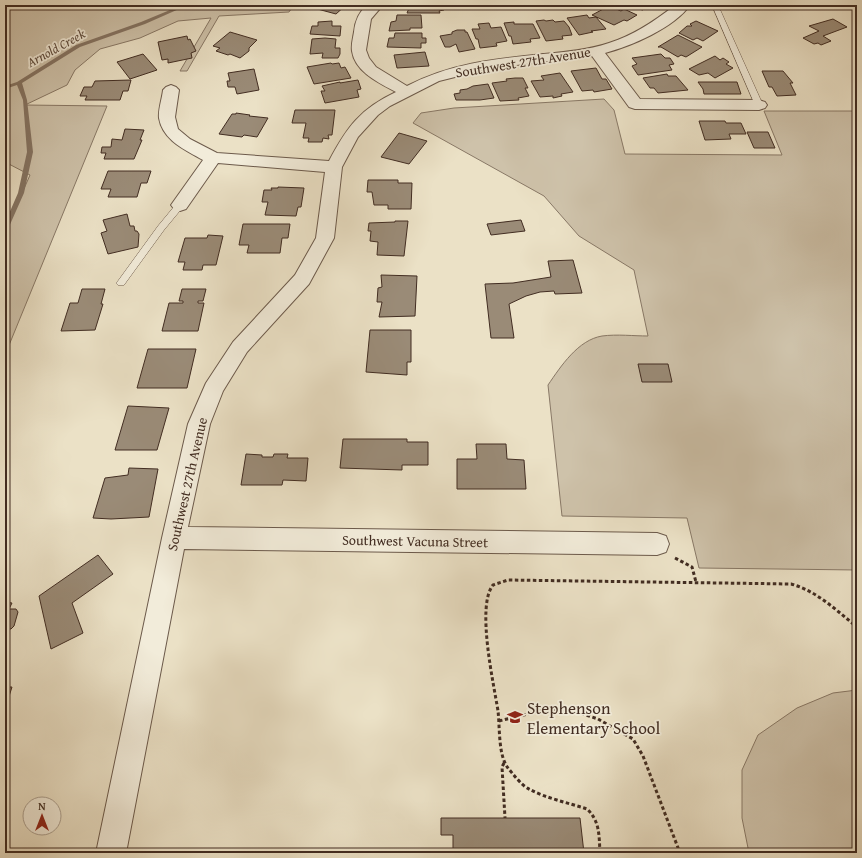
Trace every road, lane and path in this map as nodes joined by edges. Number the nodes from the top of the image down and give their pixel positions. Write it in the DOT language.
graph roads {
  1 [pos="376,5"];
  2 [pos="683,5"];
  3 [pos="715,5"];
  4 [pos="596,51"];
  5 [pos="171,90"];
  6 [pos="406,91"];
  7 [pos="759,105"];
  8 [pos="213,158"];
  9 [pos="334,167"];
  10 [pos="180,205"];
  11 [pos="121,283"];
  12 [pos="174,538"];
  13 [pos="657,544"];
  14 [pos="696,582"];
  15 [pos="857,627"];
  16 [pos="499,721"];
  17 [pos="504,763"];
  18 [pos="505,818"];
  19 [pos="111,853"];
  20 [pos="600,853"];
  21 [pos="680,853"];
  1 -- 6 [label="street"];
  2 -- 4 [label="street, Southwest 27th Avenue"];
  3 -- 7 [label="lane"];
  4 -- 6 [label="street, Southwest 27th Avenue"];
  4 -- 7 [label="street"];
  5 -- 8 [label="street"];
  6 -- 9 [label="street, Southwest 27th Avenue"];
  8 -- 9 [label="street"];
  8 -- 10 [label="street"];
  9 -- 12 [label="street, Southwest 27th Avenue"];
  10 -- 11 [label="lane"];
  12 -- 13 [label="street, Southwest Vacuna Street"];
  12 -- 19 [label="street, Southwest 27th Avenue"];
  13 -- 14 [label="path"];
  14 -- 15 [label="path"];
  14 -- 16 [label="path"];
  16 -- 17 [label="path"];
  16 -- 21 [label="path"];
  17 -- 18 [label="path"];
  17 -- 20 [label="path"];
}
